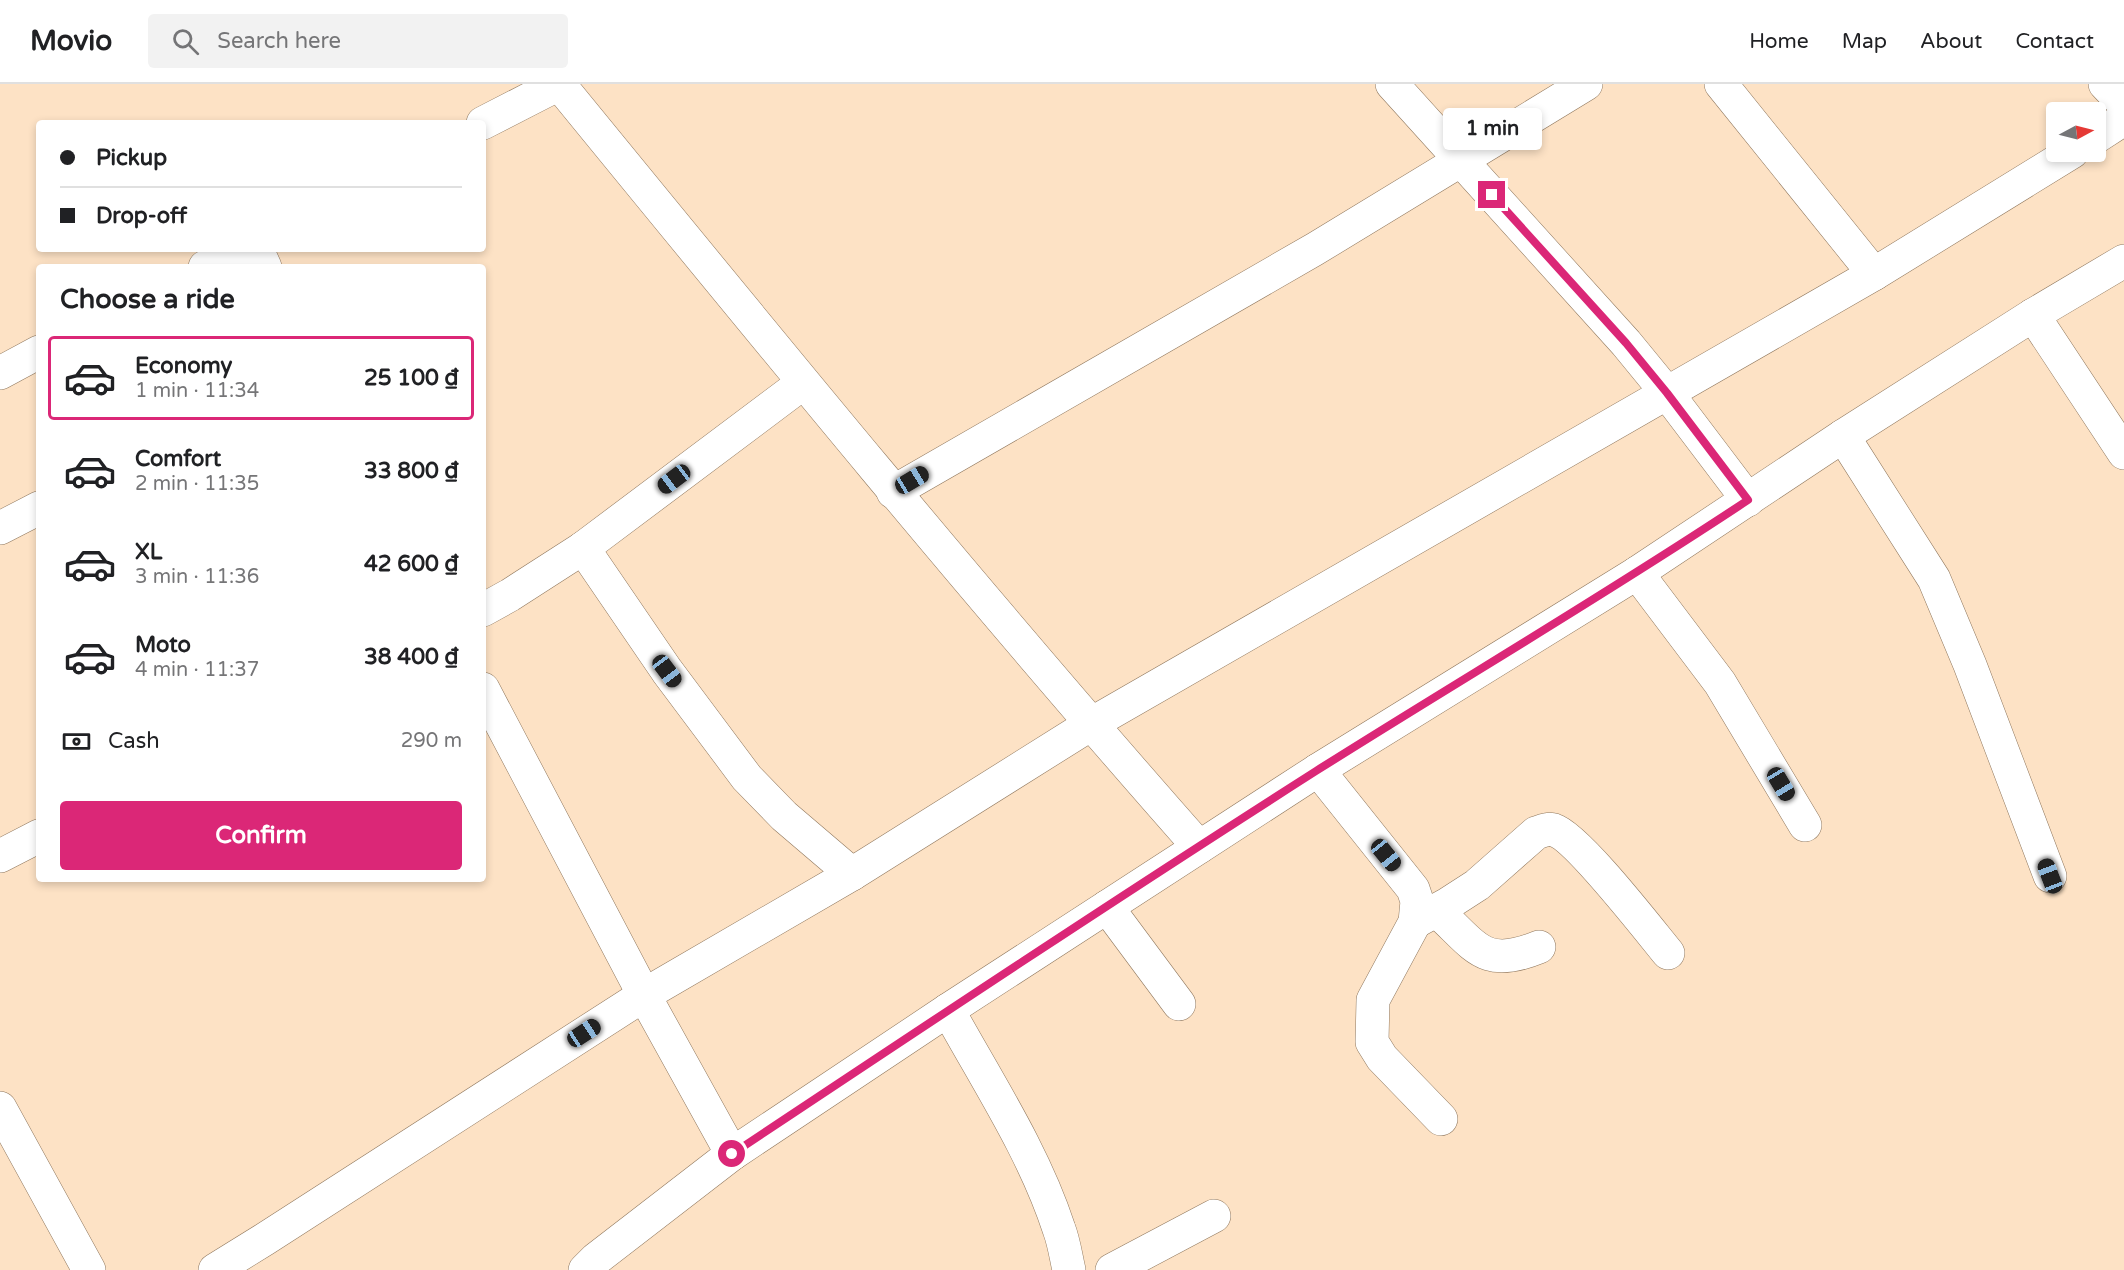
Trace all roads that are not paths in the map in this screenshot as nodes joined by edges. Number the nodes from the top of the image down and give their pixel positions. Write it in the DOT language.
graph roads {
  1 [pos="559,84"];
  2 [pos="1392,84"];
  3 [pos="1587,84"];
  4 [pos="1721,84"];
  5 [pos="2105,84"];
  6 [pos="2124,104"];
  7 [pos="2124,119"];
  8 [pos="486,121"];
  9 [pos="2106,131"];
  10 [pos="1461,160"];
  11 [pos="2056,162"];
  12 [pos="234,252"];
  13 [pos="2123,263"];
  14 [pos="211,264"];
  15 [pos="1874,274"];
  16 [pos="2033,315"];
  17 [pos="36,354"];
  18 [pos="0,373"];
  19 [pos="803,383"];
  20 [pos="1667,393"];
  21 [pos="1843,436"];
  22 [pos="2124,453"];
  23 [pos="893,492"];
  24 [pos="1748,500"];
  25 [pos="36,510"];
  26 [pos="0,528"];
  27 [pos="583,548"];
  28 [pos="1637,573"];
  29 [pos="486,608"];
  30 [pos="486,695"];
  31 [pos="1091,724"];
  32 [pos="1318,770"];
  33 [pos="1805,825"];
  34 [pos="36,838"];
  35 [pos="1199,847"];
  36 [pos="0,856"];
  37 [pos="852,874"];
  38 [pos="2050,876"];
  39 [pos="1107,907"];
  40 [pos="1426,916"];
  41 [pos="1539,947"];
  42 [pos="1668,953"];
  43 [pos="644,995"];
  44 [pos="1179,1004"];
  45 [pos="948,1010"];
  46 [pos="0,1108"];
  47 [pos="1441,1119"];
  48 [pos="732,1154"];
  49 [pos="1214,1216"];
  50 [pos="596,1266"];
  51 [pos="89,1270"];
  52 [pos="214,1270"];
  53 [pos="1068,1270"];
  54 [pos="1112,1270"];
  1 -- 8 [label="main road"];
  1 -- 19 [label="main road"];
  2 -- 10 [label="main road"];
  3 -- 10 [label="main road"];
  4 -- 15 [label="main road"];
  5 -- 6 [label="main road"];
  7 -- 9 [label="main road"];
  10 -- 20 [label="main road"];
  10 -- 23 [label="main road"];
  11 -- 15 [label="main road"];
  12 -- 14 [label="main road"];
  13 -- 16 [label="main road"];
  15 -- 20 [label="main road"];
  16 -- 21 [label="main road"];
  16 -- 22 [label="main road"];
  17 -- 18 [label="main road"];
  19 -- 23 [label="main road"];
  19 -- 27 [label="main road"];
  20 -- 24 [label="main road"];
  20 -- 31 [label="main road"];
  21 -- 24 [label="main road"];
  21 -- 38 [label="main road"];
  23 -- 31 [label="main road"];
  24 -- 28 [label="main road"];
  25 -- 26 [label="main road"];
  27 -- 29 [label="main road"];
  27 -- 37 [label="main road"];
  28 -- 32 [label="main road"];
  28 -- 33 [label="main road"];
  30 -- 43 [label="main road"];
  31 -- 35 [label="main road"];
  31 -- 37 [label="main road"];
  32 -- 35 [label="main road"];
  32 -- 40 [label="main road"];
  34 -- 36 [label="main road"];
  35 -- 39 [label="main road"];
  37 -- 43 [label="main road"];
  39 -- 44 [label="main road"];
  39 -- 45 [label="main road"];
  40 -- 41 [label="main road"];
  40 -- 42 [label="main road"];
  40 -- 47 [label="main road"];
  43 -- 48 [label="main road"];
  43 -- 52 [label="main road"];
  45 -- 48 [label="main road"];
  45 -- 53 [label="main road"];
  46 -- 51 [label="main road"];
  48 -- 50 [label="main road"];
  49 -- 54 [label="main road"];
}
